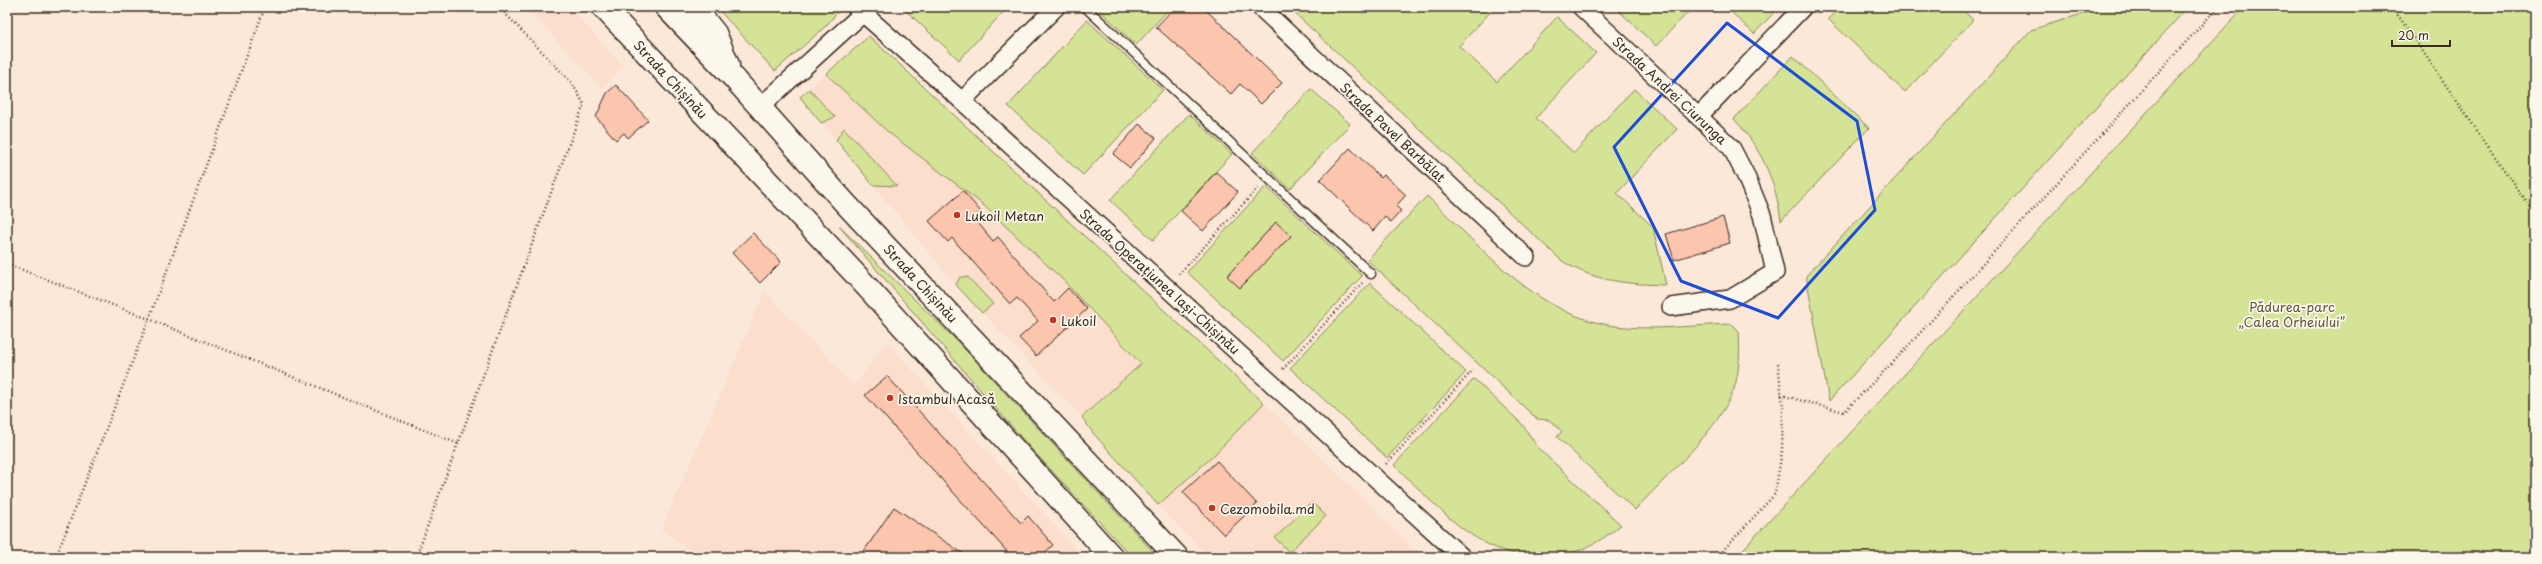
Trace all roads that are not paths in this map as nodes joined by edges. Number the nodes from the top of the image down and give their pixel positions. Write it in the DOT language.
graph roads {
  1 [pos="603,7"];
  2 [pos="666,7"];
  3 [pos="694,7"];
  4 [pos="1056,7"];
  5 [pos="1085,7"];
  6 [pos="1260,7"];
  7 [pos="1581,7"];
  8 [pos="1803,7"];
  9 [pos="859,10"];
  10 [pos="733,77"];
  11 [pos="962,101"];
  12 [pos="760,107"];
  13 [pos="1699,116"];
  14 [pos="1526,258"];
  15 [pos="1371,274"];
  16 [pos="1671,307"];
  17 [pos="1108,554"];
  18 [pos="1177,557"];
  19 [pos="1462,557"];
  1 -- 17 [label="highway, Strada Chișinău"];
  2 -- 10 [label="highway, Strada Chișinău"];
  3 -- 10 [label="highway"];
  4 -- 11 [label="street"];
  5 -- 15 [label="lane"];
  6 -- 14 [label="street, Strada Pavel Barbălat"];
  7 -- 13 [label="street, Strada Andrei Ciurunga"];
  8 -- 13 [label="street"];
  9 -- 11 [label="street, Strada Operațiunea Iași-Chișinău"];
  9 -- 12 [label="street"];
  10 -- 12 [label="highway, Strada Chișinău"];
  11 -- 19 [label="street, Strada Operațiunea Iași-Chișinău"];
  12 -- 18 [label="highway, Strada Chișinău"];
  13 -- 16 [label="street, Strada Andrei Ciurunga"];
}
